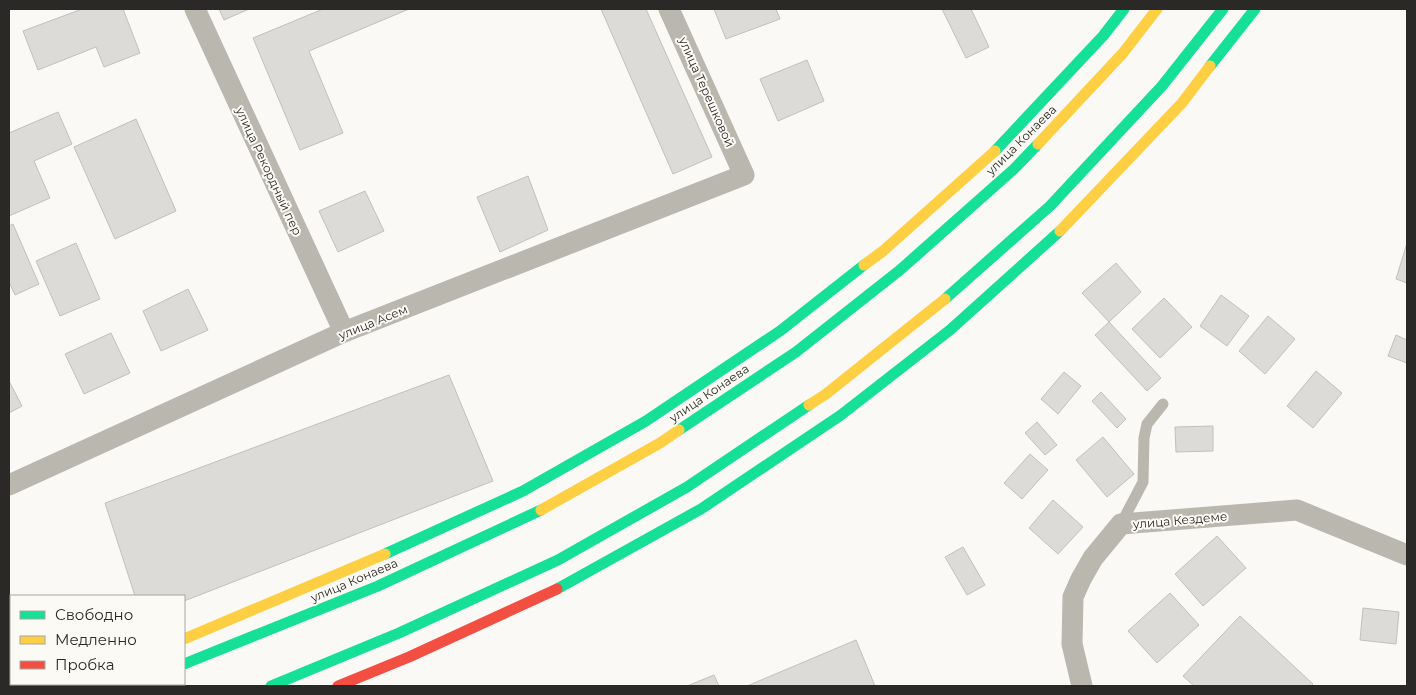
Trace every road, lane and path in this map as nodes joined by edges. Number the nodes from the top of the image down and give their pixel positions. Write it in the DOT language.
graph roads {
  1 [pos="194,9"];
  2 [pos="669,9"];
  3 [pos="1124,9"];
  4 [pos="1157,9"];
  5 [pos="1223,9"];
  6 [pos="1255,9"];
  7 [pos="744,175"];
  8 [pos="344,332"];
  9 [pos="1163,404"];
  10 [pos="9,485"];
  11 [pos="1121,524"];
  12 [pos="1407,555"];
  13 [pos="185,638"];
  14 [pos="185,664"];
  15 [pos="271,686"];
  16 [pos="338,686"];
  17 [pos="1082,686"];
  1 -- 8 [label="street, улица Рекордный пер"];
  2 -- 7 [label="street, улица Терешковой"];
  3 -- 13 [label="main road"];
  4 -- 14 [label="main road, улица Конаева"];
  5 -- 15 [label="main road"];
  6 -- 16 [label="main road"];
  7 -- 8 [label="street, улица Асем"];
  8 -- 10 [label="street, улица Асем"];
  9 -- 11 [label="lane"];
  11 -- 12 [label="street, улица Кездеме"];
  11 -- 17 [label="street, улица Кездеме"];
}
